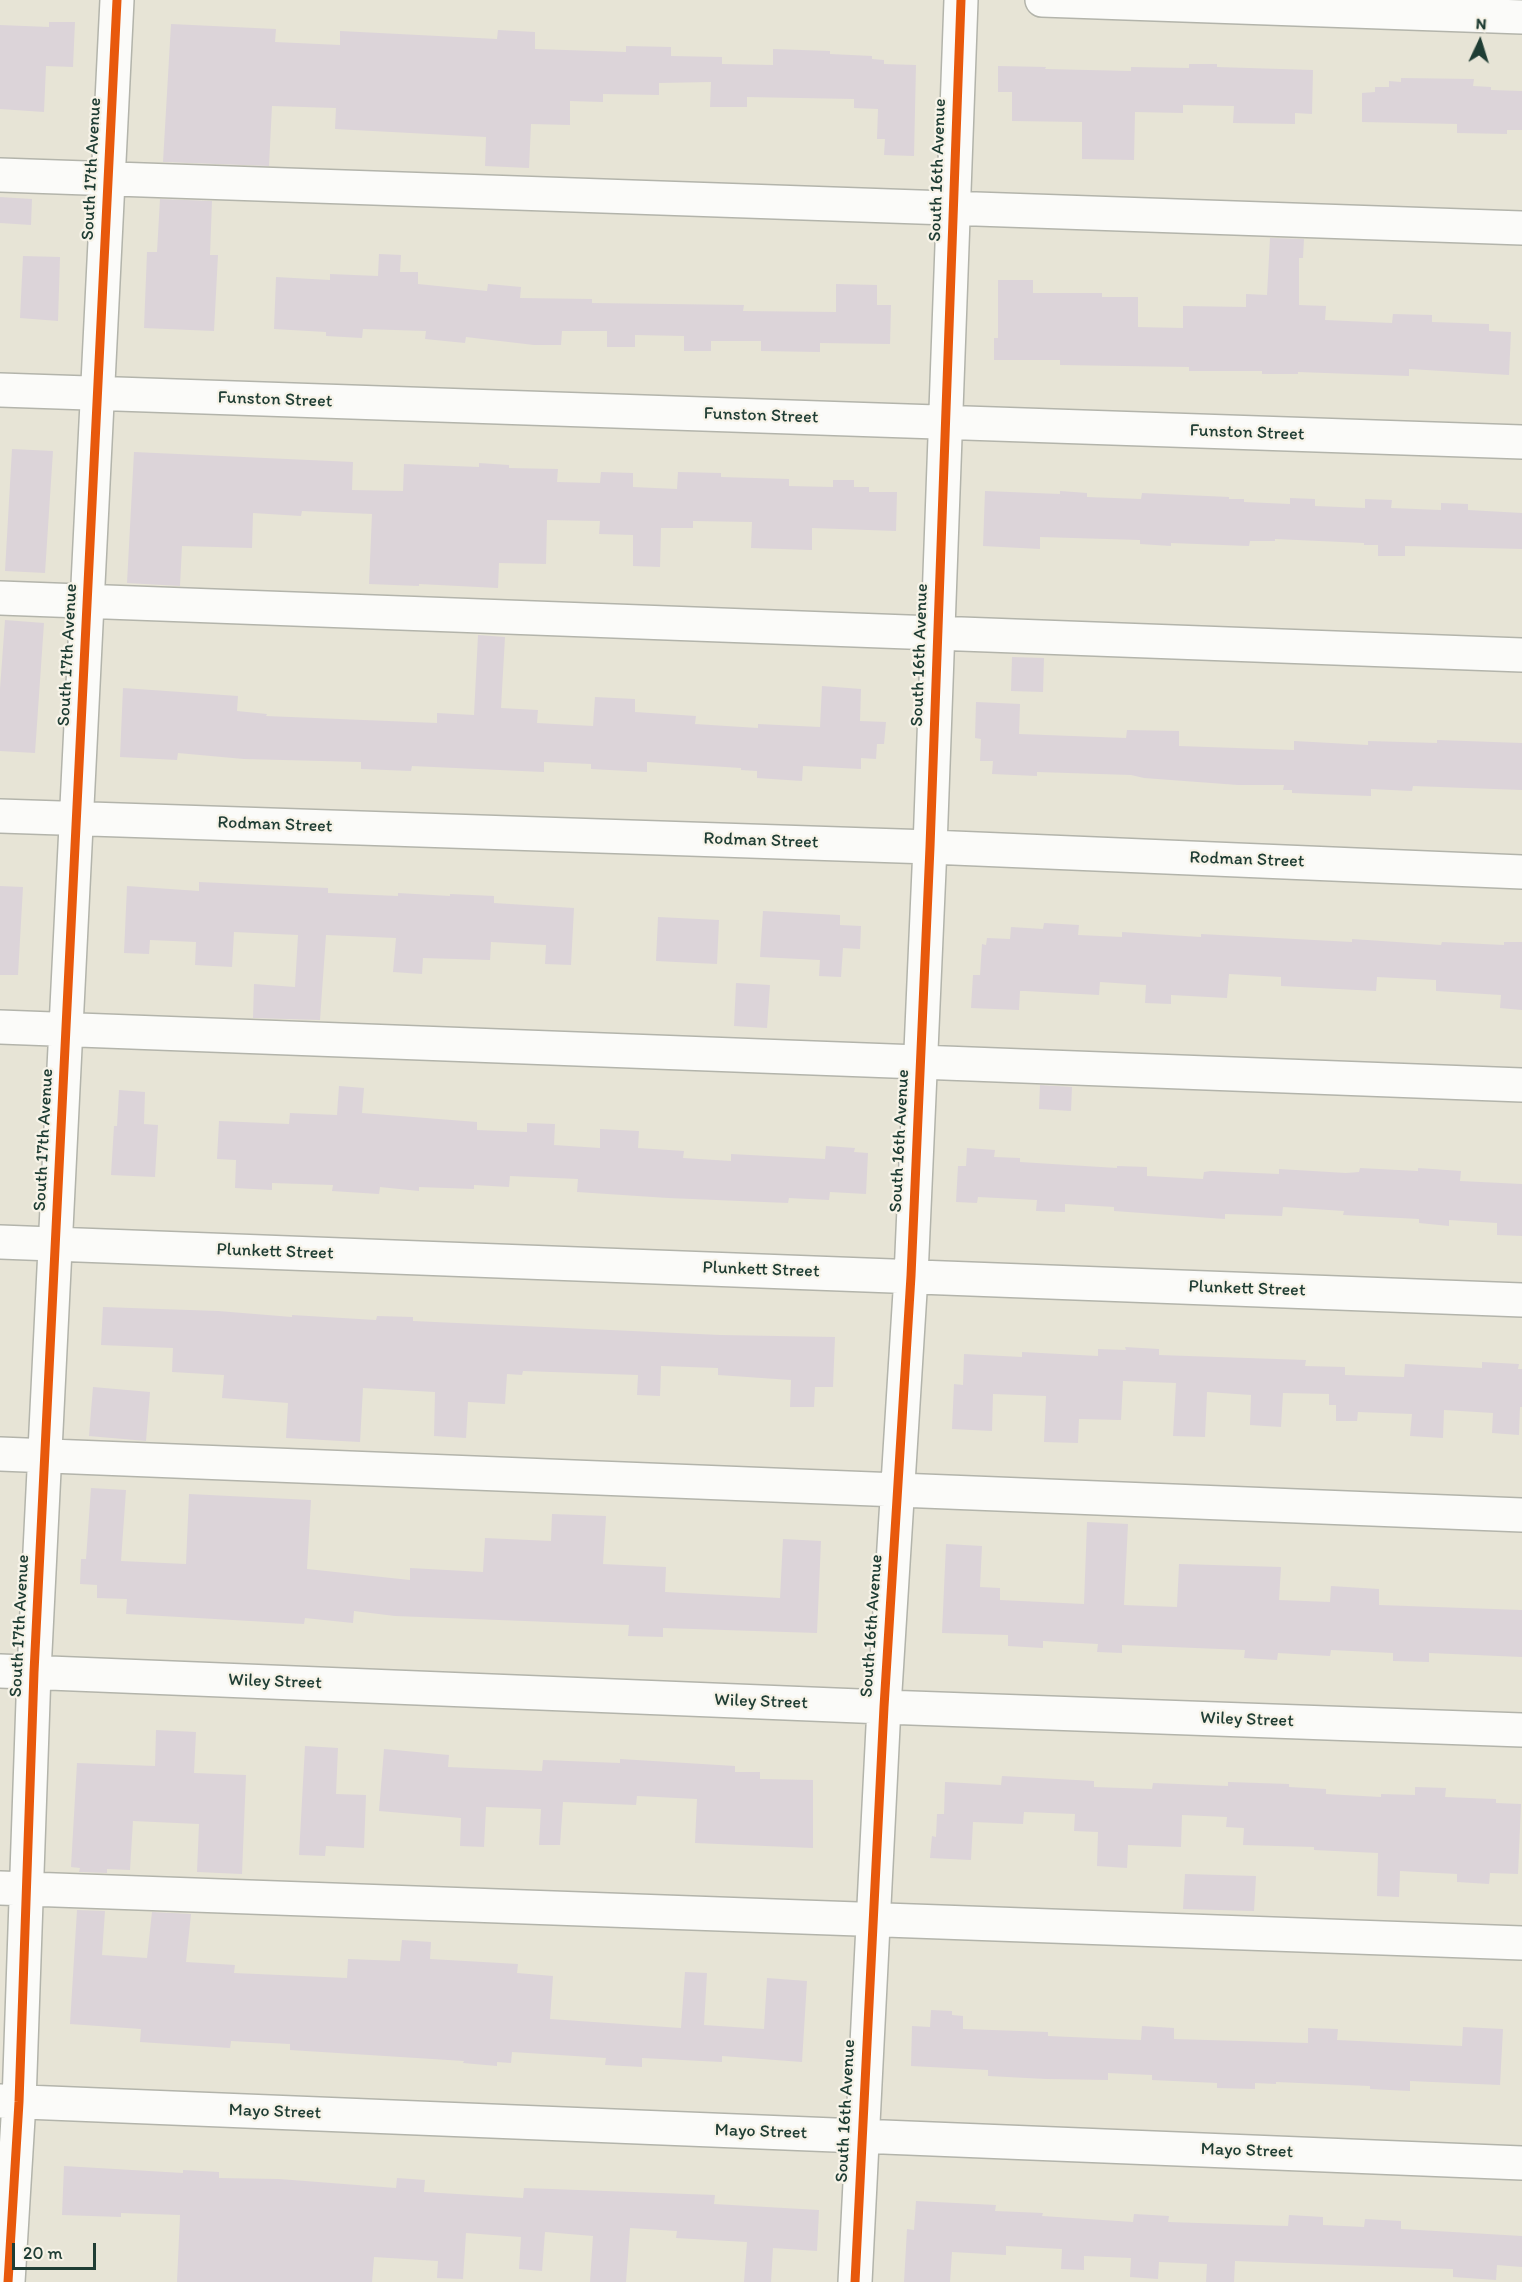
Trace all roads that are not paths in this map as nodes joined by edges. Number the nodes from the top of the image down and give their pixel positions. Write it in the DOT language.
graph roads {
  1 [pos="117,0"];
  2 [pos="961,0"];
  3 [pos="1042,0"];
  4 [pos="1522,17"];
  5 [pos="0,175"];
  6 [pos="109,179"];
  7 [pos="953,210"];
  8 [pos="1522,228"];
  9 [pos="0,390"];
  10 [pos="99,395"];
  11 [pos="945,422"];
  12 [pos="1522,442"];
  13 [pos="0,598"];
  14 [pos="87,600"];
  15 [pos="938,635"];
  16 [pos="1522,656"];
  17 [pos="0,816"];
  18 [pos="76,819"];
  19 [pos="930,847"];
  20 [pos="1522,872"];
  21 [pos="0,1027"];
  22 [pos="66,1029"];
  23 [pos="920,1062"];
  24 [pos="1522,1085"];
  25 [pos="0,1242"];
  26 [pos="56,1244"];
  27 [pos="911,1276"];
  28 [pos="1522,1300"];
  29 [pos="0,1454"];
  30 [pos="45,1456"];
  31 [pos="897,1489"];
  32 [pos="1522,1515"];
  33 [pos="0,1671"];
  34 [pos="34,1672"];
  35 [pos="884,1707"];
  36 [pos="1522,1730"];
  37 [pos="13,1889"];
  38 [pos="873,1919"];
  39 [pos="1522,1943"];
  40 [pos="9,2102"];
  41 [pos="861,2136"];
  42 [pos="1522,2163"];
  43 [pos="8,2282"];
  44 [pos="855,2282"];
  1 -- 6 [label="street, South 17th Avenue"];
  2 -- 7 [label="street, South 16th Avenue"];
  3 -- 4 [label="street"];
  5 -- 6 [label="street"];
  6 -- 7 [label="street"];
  6 -- 10 [label="street, South 17th Avenue"];
  7 -- 8 [label="street"];
  7 -- 11 [label="street, South 16th Avenue"];
  9 -- 10 [label="street, Funston Street"];
  10 -- 11 [label="street, Funston Street"];
  10 -- 14 [label="street, South 17th Avenue"];
  11 -- 12 [label="street, Funston Street"];
  11 -- 15 [label="street, South 16th Avenue"];
  13 -- 14 [label="street"];
  14 -- 15 [label="street"];
  14 -- 18 [label="street, South 17th Avenue"];
  15 -- 16 [label="street"];
  15 -- 19 [label="street, South 16th Avenue"];
  17 -- 18 [label="street, Rodman Street"];
  18 -- 19 [label="street, Rodman Street"];
  18 -- 22 [label="street, South 17th Avenue"];
  19 -- 20 [label="street, Rodman Street"];
  19 -- 23 [label="street, South 16th Avenue"];
  21 -- 22 [label="street"];
  22 -- 23 [label="street"];
  22 -- 26 [label="street, South 17th Avenue"];
  23 -- 24 [label="street"];
  23 -- 27 [label="street, South 16th Avenue"];
  25 -- 26 [label="street, Plunkett Street"];
  26 -- 27 [label="street, Plunkett Street"];
  26 -- 30 [label="street, South 17th Avenue"];
  27 -- 28 [label="street, Plunkett Street"];
  27 -- 31 [label="street, South 16th Avenue"];
  29 -- 30 [label="street"];
  30 -- 31 [label="street"];
  30 -- 34 [label="street, South 17th Avenue"];
  31 -- 32 [label="street"];
  31 -- 35 [label="street, South 16th Avenue"];
  33 -- 34 [label="street, Wiley Street"];
  34 -- 35 [label="street, Wiley Street"];
  34 -- 37 [label="street, South 17th Avenue"];
  35 -- 36 [label="street, Wiley Street"];
  35 -- 38 [label="street, South 16th Avenue"];
  37 -- 38 [label="street"];
  37 -- 40 [label="street, South 17th Avenue"];
  38 -- 39 [label="street"];
  38 -- 41 [label="street, South 16th Avenue"];
  40 -- 41 [label="street, Mayo Street"];
  40 -- 43 [label="street, South 17th Avenue"];
  41 -- 42 [label="street, Mayo Street"];
  41 -- 44 [label="street, South 16th Avenue"];
}
